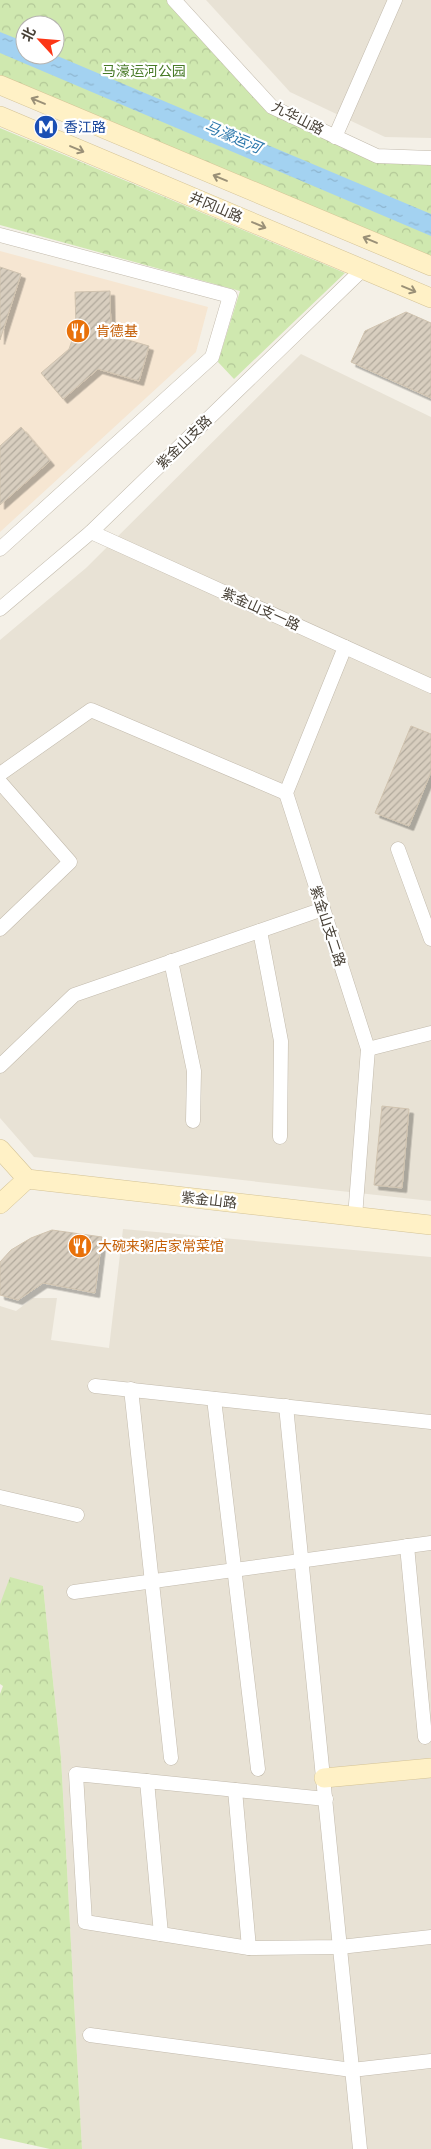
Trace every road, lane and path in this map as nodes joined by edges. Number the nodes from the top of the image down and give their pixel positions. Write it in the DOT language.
graph roads {
  1 [pos="174,0"];
  2 [pos="395,0"];
  3 [pos="0,85"];
  4 [pos="0,116"];
  5 [pos="335,137"];
  6 [pos="429,154"];
  7 [pos="0,235"];
  8 [pos="431,266"];
  9 [pos="363,269"];
  10 [pos="431,298"];
  11 [pos="91,532"];
  12 [pos="0,549"];
  13 [pos="0,609"];
  14 [pos="345,647"];
  15 [pos="431,686"];
  16 [pos="0,774"];
  17 [pos="0,782"];
  18 [pos="286,793"];
  19 [pos="398,849"];
  20 [pos="323,909"];
  21 [pos="0,929"];
  22 [pos="260,931"];
  23 [pos="431,940"];
  24 [pos="172,962"];
  25 [pos="431,1033"];
  26 [pos="368,1049"];
  27 [pos="0,1066"];
  28 [pos="193,1121"];
  29 [pos="280,1137"];
  30 [pos="0,1149"];
  31 [pos="27,1180"];
  32 [pos="0,1204"];
  33 [pos="355,1216"];
  34 [pos="431,1225"];
  35 [pos="95,1386"];
  36 [pos="131,1389"];
  37 [pos="214,1398"];
  38 [pos="286,1406"];
  39 [pos="431,1422"];
  40 [pos="0,1497"];
  41 [pos="77,1515"];
  42 [pos="431,1543"];
  43 [pos="407,1546"];
  44 [pos="302,1560"];
  45 [pos="236,1570"];
  46 [pos="152,1581"];
  47 [pos="74,1592"];
  48 [pos="425,1737"];
  49 [pos="171,1758"];
  50 [pos="431,1768"];
  51 [pos="258,1769"];
  52 [pos="324,1778"];
  53 [pos="147,1782"];
  54 [pos="236,1790"];
  55 [pos="326,1799"];
  56 [pos="161,1934"];
  57 [pos="431,1936"];
  58 [pos="340,1947"];
  59 [pos="249,1948"];
  60 [pos="90,2035"];
  61 [pos="431,2061"];
  62 [pos="352,2070"];
  63 [pos="360,2149"];
  1 -- 5 [label="street, 九华山路"];
  2 -- 5 [label="street"];
  8 -- 3 [label="main road, 井冈山路, one-way"];
  4 -- 9 [label="main road, 井冈山路, one-way"];
  5 -- 6 [label="street, 九华山路"];
  7 -- 12 [label="street"];
  9 -- 10 [label="main road, 井冈山路, one-way"];
  9 -- 11 [label="street, 紫金山支路"];
  11 -- 13 [label="street, 紫金山支路"];
  11 -- 14 [label="street, 紫金山支一路"];
  14 -- 15 [label="street, 紫金山支一路"];
  14 -- 18 [label="street"];
  16 -- 18 [label="street"];
  17 -- 21 [label="street"];
  18 -- 20 [label="street, 紫金山支二路"];
  19 -- 23 [label="street"];
  20 -- 22 [label="street"];
  20 -- 26 [label="street, 紫金山支二路"];
  22 -- 24 [label="street"];
  22 -- 29 [label="street"];
  24 -- 27 [label="street"];
  24 -- 28 [label="street"];
  25 -- 26 [label="street"];
  26 -- 33 [label="street, 紫金山支二路"];
  30 -- 31 [label="main road"];
  31 -- 32 [label="main road"];
  31 -- 33 [label="main road, 紫金山路"];
  33 -- 34 [label="main road, 紫金山路"];
  35 -- 36 [label="street"];
  36 -- 37 [label="street"];
  36 -- 46 [label="street"];
  37 -- 38 [label="street"];
  37 -- 45 [label="street"];
  38 -- 39 [label="street"];
  38 -- 44 [label="street"];
  40 -- 41 [label="street"];
  42 -- 43 [label="street"];
  43 -- 44 [label="street"];
  43 -- 48 [label="street"];
  44 -- 45 [label="street"];
  44 -- 52 [label="street"];
  45 -- 46 [label="street"];
  45 -- 51 [label="street"];
  46 -- 47 [label="street"];
  46 -- 49 [label="street"];
  50 -- 52 [label="main road"];
  52 -- 55 [label="street"];
  53 -- 54 [label="street"];
  53 -- 56 [label="street"];
  53 -- 56 [label="street"];
  54 -- 55 [label="street"];
  54 -- 59 [label="street"];
  55 -- 58 [label="street"];
  56 -- 59 [label="street"];
  57 -- 58 [label="street"];
  58 -- 59 [label="street"];
  58 -- 62 [label="street"];
  60 -- 62 [label="street"];
  61 -- 62 [label="street"];
  62 -- 63 [label="street"];
}
